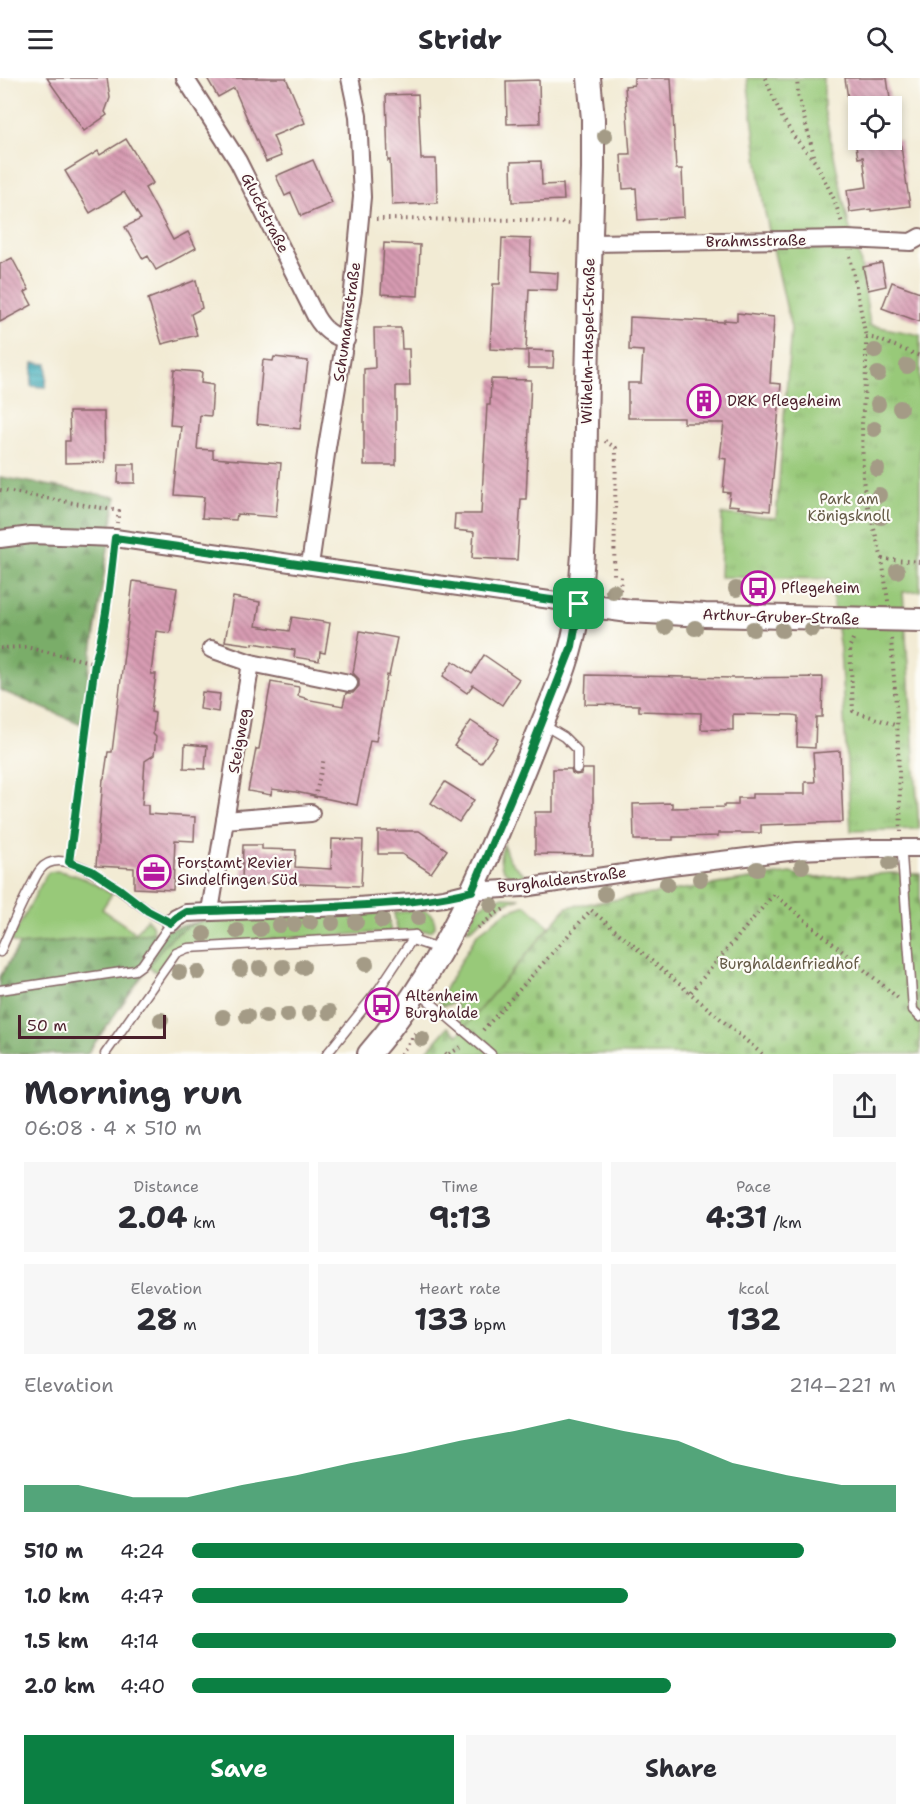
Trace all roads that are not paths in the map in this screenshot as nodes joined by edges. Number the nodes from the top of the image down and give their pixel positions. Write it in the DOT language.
graph roads {
  1 [pos="185,78"];
  2 [pos="350,78"];
  3 [pos="589,78"];
  4 [pos="920,237"];
  5 [pos="591,243"];
  6 [pos="346,340"];
  7 [pos="0,539"];
  8 [pos="310,565"];
  9 [pos="579,604"];
  10 [pos="920,620"];
  11 [pos="211,649"];
  12 [pos="251,663"];
  13 [pos="349,683"];
  14 [pos="542,724"];
  15 [pos="577,769"];
  16 [pos="311,813"];
  17 [pos="225,820"];
  18 [pos="920,848"];
  19 [pos="902,851"];
  20 [pos="472,891"];
  21 [pos="210,911"];
  22 [pos="171,923"];
  23 [pos="412,940"];
  24 [pos="442,951"];
  25 [pos="0,952"];
  26 [pos="0,990"];
  27 [pos="425,998"];
  28 [pos="920,1017"];
  29 [pos="105,1054"];
  30 [pos="327,1054"];
  31 [pos="369,1054"];
  32 [pos="491,1054"];
  1 -- 6 [label="street, Gluckstraße"];
  2 -- 6 [label="street, Schumannstraße"];
  3 -- 5 [label="street, Wilhelm-Haspel-Straße"];
  4 -- 5 [label="street, Brahmsstraße"];
  5 -- 9 [label="street, Wilhelm-Haspel-Straße"];
  6 -- 8 [label="street, Schumannstraße"];
  7 -- 8 [label="street, Arthur-Gruber-Straße"];
  8 -- 9 [label="street, Arthur-Gruber-Straße"];
  9 -- 10 [label="street, Arthur-Gruber-Straße"];
  9 -- 14 [label="street, Wilhelm-Haspel-Straße"];
  11 -- 12 [label="street"];
  12 -- 13 [label="street"];
  12 -- 17 [label="street, Steigweg"];
  14 -- 15 [label="lane"];
  14 -- 20 [label="street, Wilhelm-Haspel-Straße"];
  16 -- 17 [label="street"];
  17 -- 21 [label="street, Steigweg"];
  18 -- 19 [label="street, Burghaldenstraße"];
  19 -- 20 [label="street, Burghaldenstraße"];
  19 -- 28 [label="lane"];
  20 -- 21 [label="street, Burghaldenstraße"];
  20 -- 24 [label="street, Wilhelm-Haspel-Straße"];
  21 -- 22 [label="street, Burghaldenstraße"];
  22 -- 25 [label="lane"];
  22 -- 26 [label="lane"];
  23 -- 24 [label="lane"];
  23 -- 29 [label="lane"];
  23 -- 30 [label="lane"];
  24 -- 27 [label="street, Wilhelm-Haspel-Straße"];
  27 -- 31 [label="street, Wilhelm-Haspel-Straße"];
  27 -- 32 [label="lane"];
}
